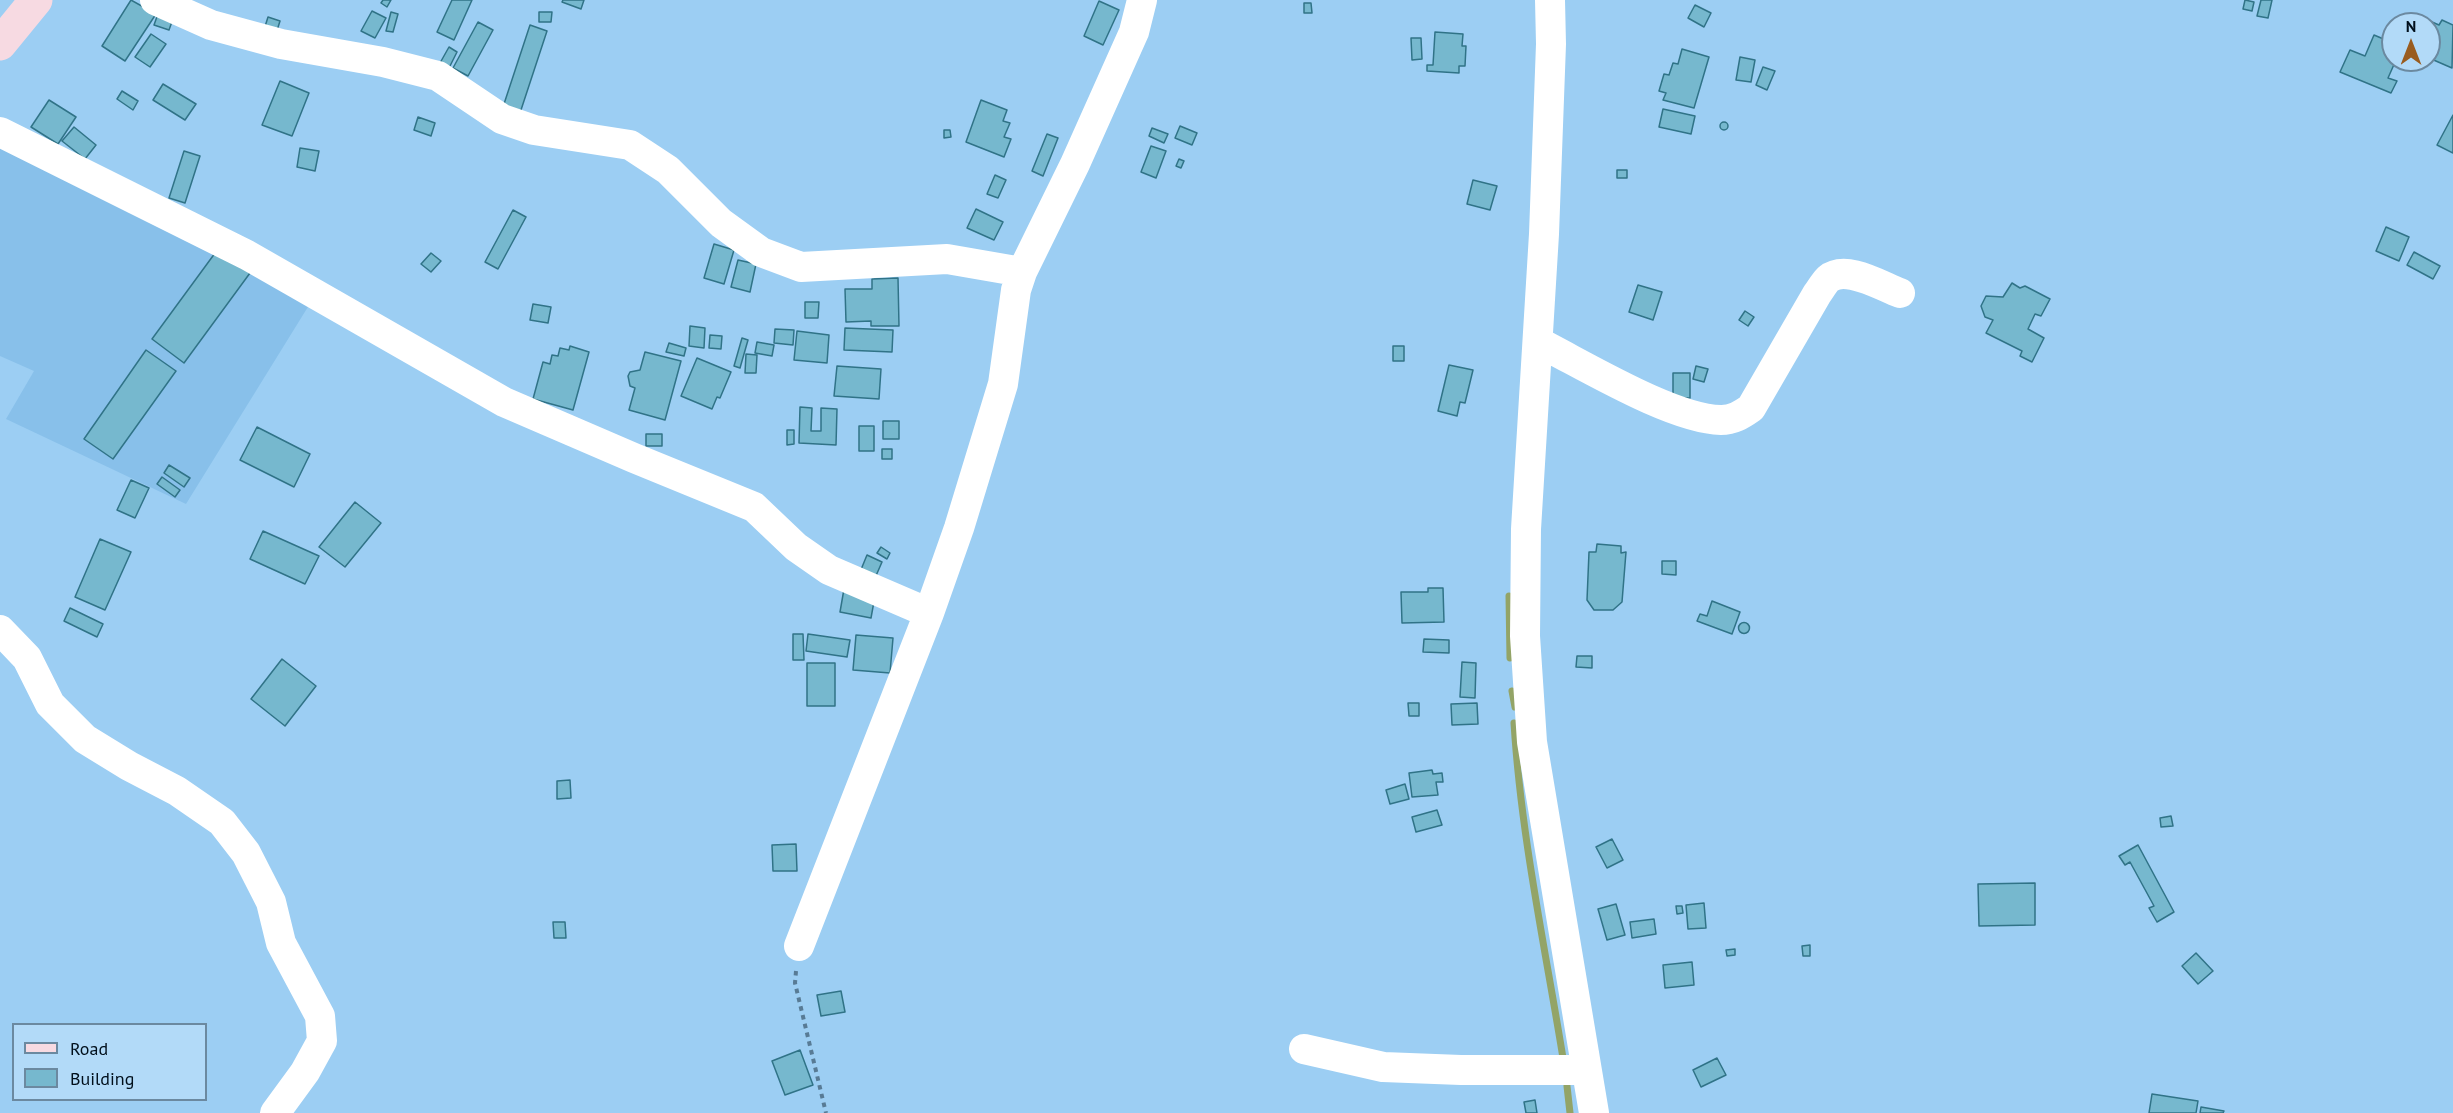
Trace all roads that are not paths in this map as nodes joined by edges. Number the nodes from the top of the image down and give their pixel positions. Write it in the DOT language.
graph roads {
  1 [pos="36,0"];
  2 [pos="155,0"];
  3 [pos="1142,0"];
  4 [pos="1550,0"];
  5 [pos="0,44"];
  6 [pos="0,132"];
  7 [pos="1022,272"];
  8 [pos="1900,293"];
  9 [pos="1538,342"];
  10 [pos="929,613"];
  11 [pos="0,630"];
  12 [pos="798,946"];
  13 [pos="1304,1050"];
  14 [pos="1586,1070"];
  15 [pos="275,1113"];
  16 [pos="1594,1113"];
  1 -- 5 [label="main road"];
  2 -- 7 [label="street"];
  3 -- 7 [label="street"];
  4 -- 9 [label="street"];
  6 -- 10 [label="street"];
  7 -- 10 [label="street"];
  8 -- 9 [label="street"];
  9 -- 14 [label="street"];
  10 -- 12 [label="street"];
  11 -- 15 [label="street"];
  13 -- 14 [label="street"];
  14 -- 16 [label="street"];
}
